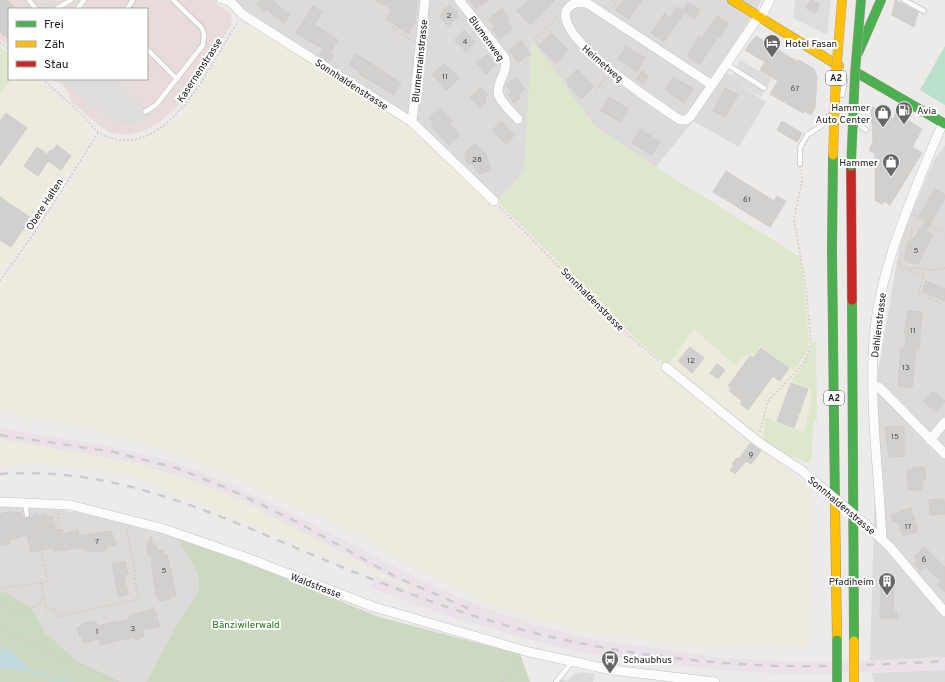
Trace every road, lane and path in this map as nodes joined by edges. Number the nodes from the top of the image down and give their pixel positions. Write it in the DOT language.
graph roads {
  1 [pos="29,0"];
  2 [pos="70,0"];
  3 [pos="134,0"];
  4 [pos="174,0"];
  5 [pos="219,0"];
  6 [pos="425,0"];
  7 [pos="459,0"];
  8 [pos="732,0"];
  9 [pos="770,0"];
  10 [pos="842,0"];
  11 [pos="861,0"];
  12 [pos="881,0"];
  13 [pos="904,0"];
  14 [pos="230,2"];
  15 [pos="35,8"];
  16 [pos="58,8"];
  17 [pos="128,8"];
  18 [pos="924,11"];
  19 [pos="242,14"];
  20 [pos="565,15"];
  21 [pos="759,16"];
  22 [pos="392,27"];
  23 [pos="0,42"];
  24 [pos="421,45"];
  25 [pos="540,46"];
  26 [pos="8,49"];
  27 [pos="148,50"];
  28 [pos="854,61"];
  29 [pos="726,64"];
  30 [pos="839,66"];
  31 [pos="611,70"];
  32 [pos="858,74"];
  33 [pos="43,80"];
  34 [pos="176,80"];
  35 [pos="845,81"];
  36 [pos="712,85"];
  37 [pos="764,88"];
  38 [pos="596,91"];
  39 [pos="836,108"];
  40 [pos="145,112"];
  41 [pos="842,113"];
  42 [pos="848,117"];
  43 [pos="518,119"];
  44 [pos="412,122"];
  45 [pos="944,123"];
  46 [pos="866,130"];
  47 [pos="98,133"];
  48 [pos="800,164"];
  49 [pos="494,202"];
  50 [pos="907,210"];
  51 [pos="901,225"];
  52 [pos="945,234"];
  53 [pos="910,241"];
  54 [pos="902,252"];
  55 [pos="945,268"];
  56 [pos="909,270"];
  57 [pos="0,281"];
  58 [pos="942,304"];
  59 [pos="666,367"];
  60 [pos="873,386"];
  61 [pos="945,422"];
  62 [pos="930,440"];
  63 [pos="757,441"];
  64 [pos="945,454"];
  65 [pos="0,502"];
  66 [pos="25,502"];
  67 [pos="58,504"];
  68 [pos="27,515"];
  69 [pos="125,528"];
  70 [pos="882,539"];
  71 [pos="40,583"];
  72 [pos="0,588"];
  73 [pos="44,596"];
  74 [pos="0,607"];
  75 [pos="945,612"];
  76 [pos="0,629"];
  77 [pos="529,652"];
  78 [pos="572,662"];
  79 [pos="633,678"];
  80 [pos="118,682"];
  81 [pos="502,682"];
  82 [pos="556,682"];
  83 [pos="715,682"];
  84 [pos="837,682"];
  85 [pos="854,682"];
  1 -- 15 [label="lane"];
  2 -- 16 [label="lane"];
  3 -- 17 [label="lane"];
  4 -- 34 [label="lane"];
  5 -- 14 [label="lane"];
  6 -- 24 [label="street, Blumenrainstrasse"];
  7 -- 43 [label="street, Blumenweg"];
  8 -- 21 [label="main road"];
  9 -- 21 [label="street, Heimetweg"];
  10 -- 84 [label="main road, A2, bridge"];
  11 -- 85 [label="main road, A2, bridge"];
  12 -- 28 [label="main road"];
  13 -- 18 [label="lane"];
  14 -- 19 [label="street, Sonnhaldenstrasse"];
  19 -- 44 [label="street, Sonnhaldenstrasse"];
  19 -- 47 [label="path, Kasernenstrasse"];
  20 -- 25 [label="path"];
  20 -- 31 [label="street, Heimetweg"];
  20 -- 36 [label="street"];
  21 -- 29 [label="street, Heimetweg"];
  21 -- 30 [label="main road"];
  22 -- 24 [label="path"];
  23 -- 26 [label="path"];
  24 -- 44 [label="street, Blumenrainstrasse"];
  27 -- 34 [label="lane"];
  28 -- 30 [label="main road"];
  28 -- 32 [label="main road"];
  29 -- 36 [label="street, Heimetweg"];
  29 -- 37 [label="lane"];
  30 -- 35 [label="main road"];
  31 -- 36 [label="street, Heimetweg"];
  31 -- 38 [label="path"];
  32 -- 35 [label="main road"];
  32 -- 45 [label="main road"];
  33 -- 47 [label="path"];
  34 -- 40 [label="lane"];
  35 -- 39 [label="lane"];
  39 -- 41 [label="lane"];
  39 -- 48 [label="lane"];
  42 -- 46 [label="lane"];
  44 -- 49 [label="street, Sonnhaldenstrasse"];
  45 -- 50 [label="street, Dahlienstrasse"];
  47 -- 57 [label="path, Obere Halten"];
  48 -- 63 [label="path"];
  49 -- 59 [label="path, Sonnhaldenstrasse"];
  50 -- 51 [label="street, Dahlienstrasse"];
  50 -- 52 [label="path"];
  51 -- 53 [label="path"];
  51 -- 60 [label="street, Dahlienstrasse"];
  54 -- 56 [label="path"];
  55 -- 56 [label="path"];
  56 -- 58 [label="path"];
  59 -- 63 [label="street, Sonnhaldenstrasse"];
  60 -- 62 [label="street"];
  60 -- 70 [label="street, Dahlienstrasse"];
  61 -- 62 [label="street"];
  62 -- 64 [label="street"];
  63 -- 70 [label="street, Sonnhaldenstrasse, bridge"];
  65 -- 66 [label="street, Waldstrasse"];
  66 -- 67 [label="street, Waldstrasse"];
  66 -- 68 [label="lane"];
  67 -- 71 [label="path"];
  67 -- 77 [label="street, Waldstrasse"];
  69 -- 73 [label="path"];
  70 -- 75 [label="street, Sonnhaldenstrasse"];
  71 -- 72 [label="path"];
  71 -- 73 [label="path"];
  73 -- 74 [label="path"];
  76 -- 80 [label="path"];
  77 -- 78 [label="street, Waldstrasse"];
  77 -- 81 [label="path"];
  78 -- 79 [label="street, Waldstrasse"];
  78 -- 82 [label="lane"];
  79 -- 83 [label="street"];
}
